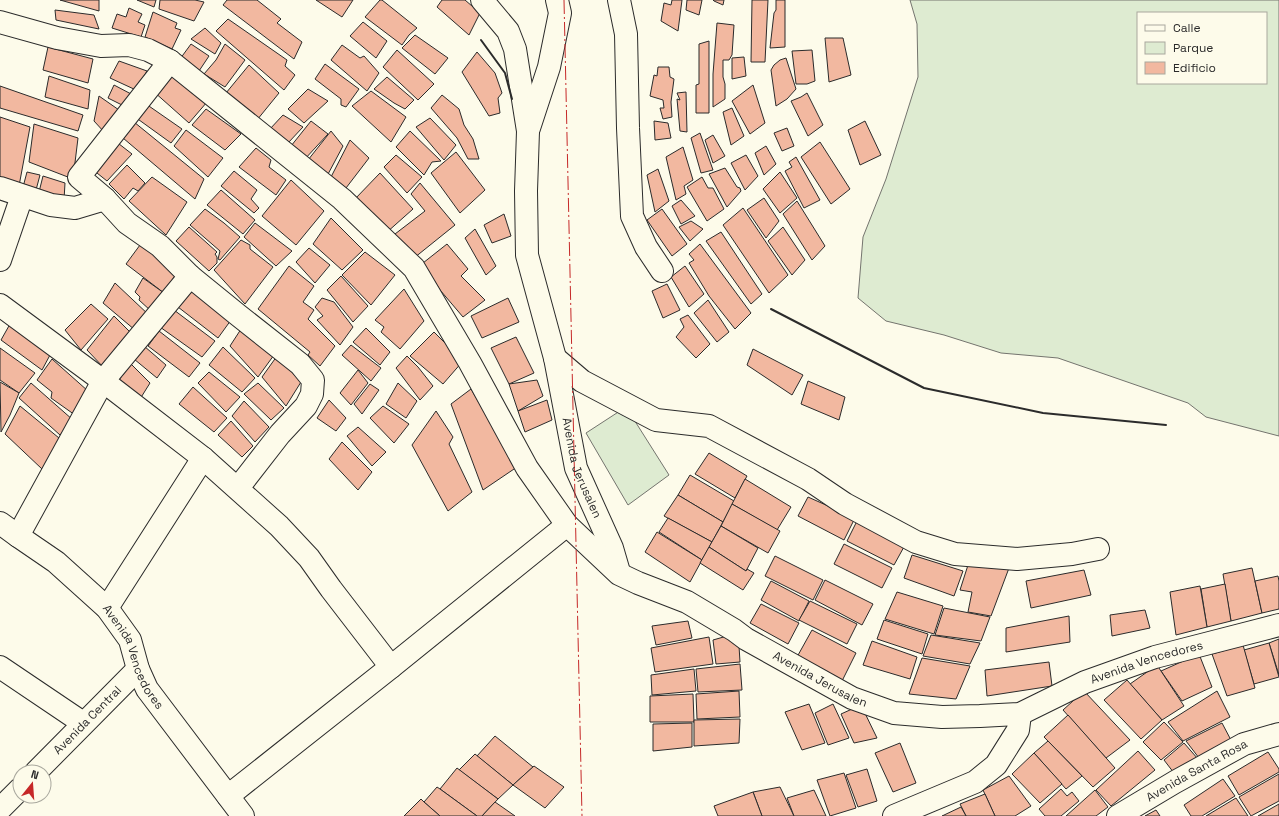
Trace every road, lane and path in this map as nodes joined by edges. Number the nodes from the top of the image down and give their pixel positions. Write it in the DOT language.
graph roads {
  1 [pos="482,0"];
  2 [pos="557,0"];
  3 [pos="618,0"];
  4 [pos="0,22"];
  5 [pos="170,60"];
  6 [pos="528,131"];
  7 [pos="0,188"];
  8 [pos="22,196"];
  9 [pos="105,199"];
  10 [pos="0,260"];
  11 [pos="662,270"];
  12 [pos="190,276"];
  13 [pos="0,305"];
  14 [pos="555,358"];
  15 [pos="103,381"];
  16 [pos="203,458"];
  17 [pos="238,488"];
  18 [pos="0,522"];
  19 [pos="567,525"];
  20 [pos="18,536"];
  21 [pos="1098,549"];
  22 [pos="629,578"];
  23 [pos="107,608"];
  24 [pos="1279,625"];
  25 [pos="0,667"];
  26 [pos="391,667"];
  27 [pos="138,668"];
  28 [pos="1020,714"];
  29 [pos="83,724"];
  30 [pos="1279,734"];
  31 [pos="44,764"];
  32 [pos="228,796"];
  33 [pos="12,797"];
  34 [pos="0,809"];
  35 [pos="243,816"];
  36 [pos="894,816"];
  37 [pos="1118,816"];
  1 -- 6 [label="street"];
  2 -- 6 [label="street"];
  3 -- 11 [label="street"];
  4 -- 5 [label="street"];
  5 -- 9 [label="street"];
  5 -- 19 [label="street"];
  6 -- 14 [label="street, Avenida Jerusalen"];
  7 -- 8 [label="street"];
  8 -- 9 [label="street"];
  8 -- 10 [label="street"];
  9 -- 12 [label="street"];
  12 -- 15 [label="street"];
  12 -- 17 [label="street"];
  13 -- 15 [label="street"];
  14 -- 21 [label="street"];
  14 -- 22 [label="street, Avenida Jerusalen"];
  15 -- 16 [label="street"];
  15 -- 20 [label="street"];
  16 -- 17 [label="street"];
  16 -- 23 [label="street"];
  17 -- 26 [label="street"];
  18 -- 20 [label="street, Avenida Vencedores"];
  19 -- 22 [label="street"];
  19 -- 26 [label="street"];
  20 -- 23 [label="street, Avenida Vencedores"];
  22 -- 28 [label="street, Avenida Jerusalen"];
  23 -- 27 [label="street, Avenida Vencedores"];
  24 -- 28 [label="street, Avenida Vencedores"];
  25 -- 29 [label="street"];
  26 -- 32 [label="street"];
  27 -- 29 [label="street, Avenida Central"];
  27 -- 32 [label="street, Avenida Vencedores"];
  28 -- 36 [label="street"];
  29 -- 31 [label="street, Avenida Central"];
  30 -- 37 [label="street, Avenida Santa Rosa"];
  32 -- 35 [label="street, Avenida Vencedores"];
  33 -- 34 [label="street"];
}
